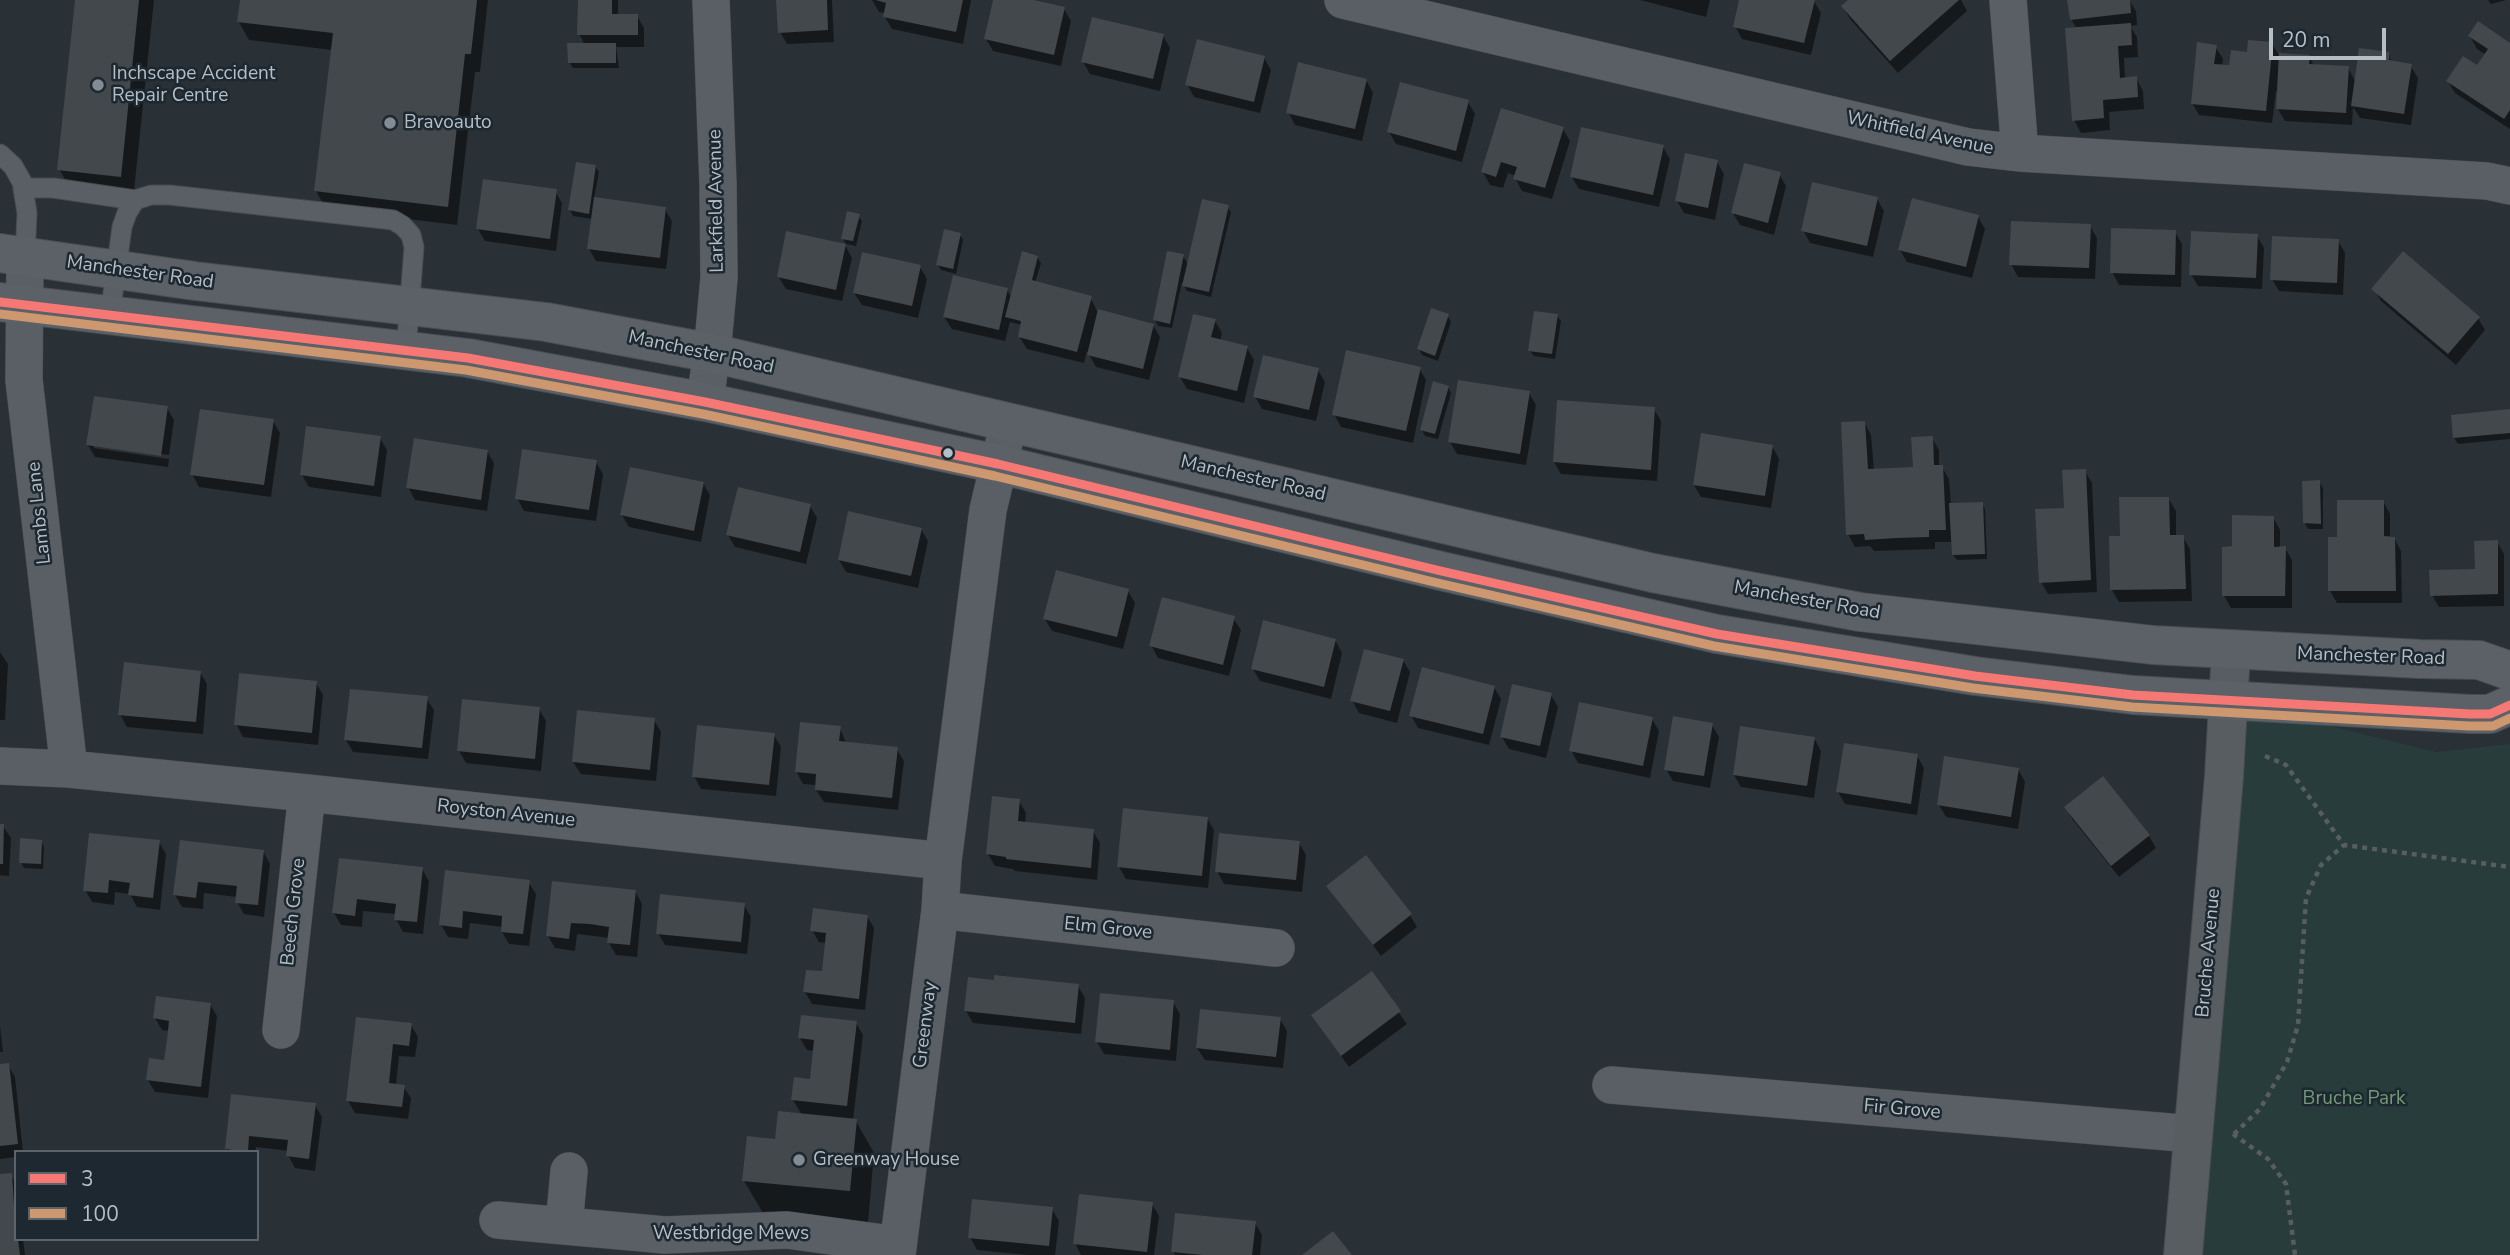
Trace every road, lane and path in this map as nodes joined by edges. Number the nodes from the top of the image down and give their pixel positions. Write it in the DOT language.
graph roads {
  1 [pos="711,0"];
  2 [pos="1343,0"];
  3 [pos="2008,0"];
  4 [pos="2020,153"];
  5 [pos="0,155"];
  6 [pos="2510,186"];
  7 [pos="24,188"];
  8 [pos="135,200"];
  9 [pos="13,255"];
  10 [pos="116,270"];
  11 [pos="12,304"];
  12 [pos="411,306"];
  13 [pos="110,315"];
  14 [pos="406,351"];
  15 [pos="712,353"];
  16 [pos="705,402"];
  17 [pos="1009,422"];
  18 [pos="998,464"];
  19 [pos="2231,651"];
  20 [pos="2510,671"];
  21 [pos="2228,701"];
  22 [pos="2510,705"];
  23 [pos="2261,755"];
  24 [pos="0,766"];
  25 [pos="69,769"];
  26 [pos="307,793"];
  27 [pos="2344,845"];
  28 [pos="943,861"];
  29 [pos="2510,867"];
  30 [pos="940,910"];
  31 [pos="1276,948"];
  32 [pos="281,1030"];
  33 [pos="1611,1085"];
  34 [pos="2234,1134"];
  35 [pos="2193,1135"];
  36 [pos="569,1171"];
  37 [pos="498,1220"];
  38 [pos="564,1226"];
  39 [pos="897,1250"];
  40 [pos="2183,1255"];
  41 [pos="2295,1255"];
  1 -- 15 [label="street, Larkfield Avenue"];
  2 -- 4 [label="street, Whitfield Avenue"];
  3 -- 4 [label="street"];
  4 -- 6 [label="street, Whitfield Avenue"];
  5 -- 7 [label="lane"];
  7 -- 8 [label="lane"];
  7 -- 9 [label="lane"];
  8 -- 10 [label="lane"];
  8 -- 12 [label="lane"];
  9 -- 10 [label="main road, Manchester Road"];
  9 -- 11 [label="street, Lambs Lane"];
  10 -- 12 [label="main road, Manchester Road"];
  10 -- 13 [label="lane"];
  11 -- 13 [label="main road"];
  11 -- 25 [label="street, Lambs Lane"];
  12 -- 14 [label="lane"];
  12 -- 15 [label="main road, Manchester Road"];
  13 -- 14 [label="main road"];
  14 -- 16 [label="main road"];
  15 -- 16 [label="street, Larkfield Avenue"];
  15 -- 17 [label="main road, Manchester Road"];
  16 -- 18 [label="main road"];
  17 -- 18 [label="street, Greenway"];
  17 -- 19 [label="main road, Manchester Road"];
  18 -- 21 [label="main road"];
  18 -- 28 [label="street, Greenway"];
  19 -- 20 [label="main road, Manchester Road"];
  19 -- 21 [label="street, Bruche Avenue"];
  21 -- 22 [label="main road"];
  21 -- 35 [label="street, Bruche Avenue"];
  23 -- 27 [label="path"];
  24 -- 25 [label="street, Royston Avenue"];
  25 -- 26 [label="street, Royston Avenue"];
  26 -- 28 [label="street, Royston Avenue"];
  26 -- 32 [label="street, Beech Grove"];
  27 -- 29 [label="path"];
  27 -- 34 [label="path"];
  28 -- 30 [label="street, Greenway"];
  30 -- 31 [label="street, Elm Grove"];
  30 -- 39 [label="street, Greenway"];
  33 -- 35 [label="street, Fir Grove"];
  34 -- 35 [label="path"];
  34 -- 41 [label="path"];
  35 -- 40 [label="street, Bruche Avenue"];
  36 -- 38 [label="street"];
  37 -- 38 [label="street, Westbridge Mews"];
  38 -- 39 [label="street, Westbridge Mews"];
}
